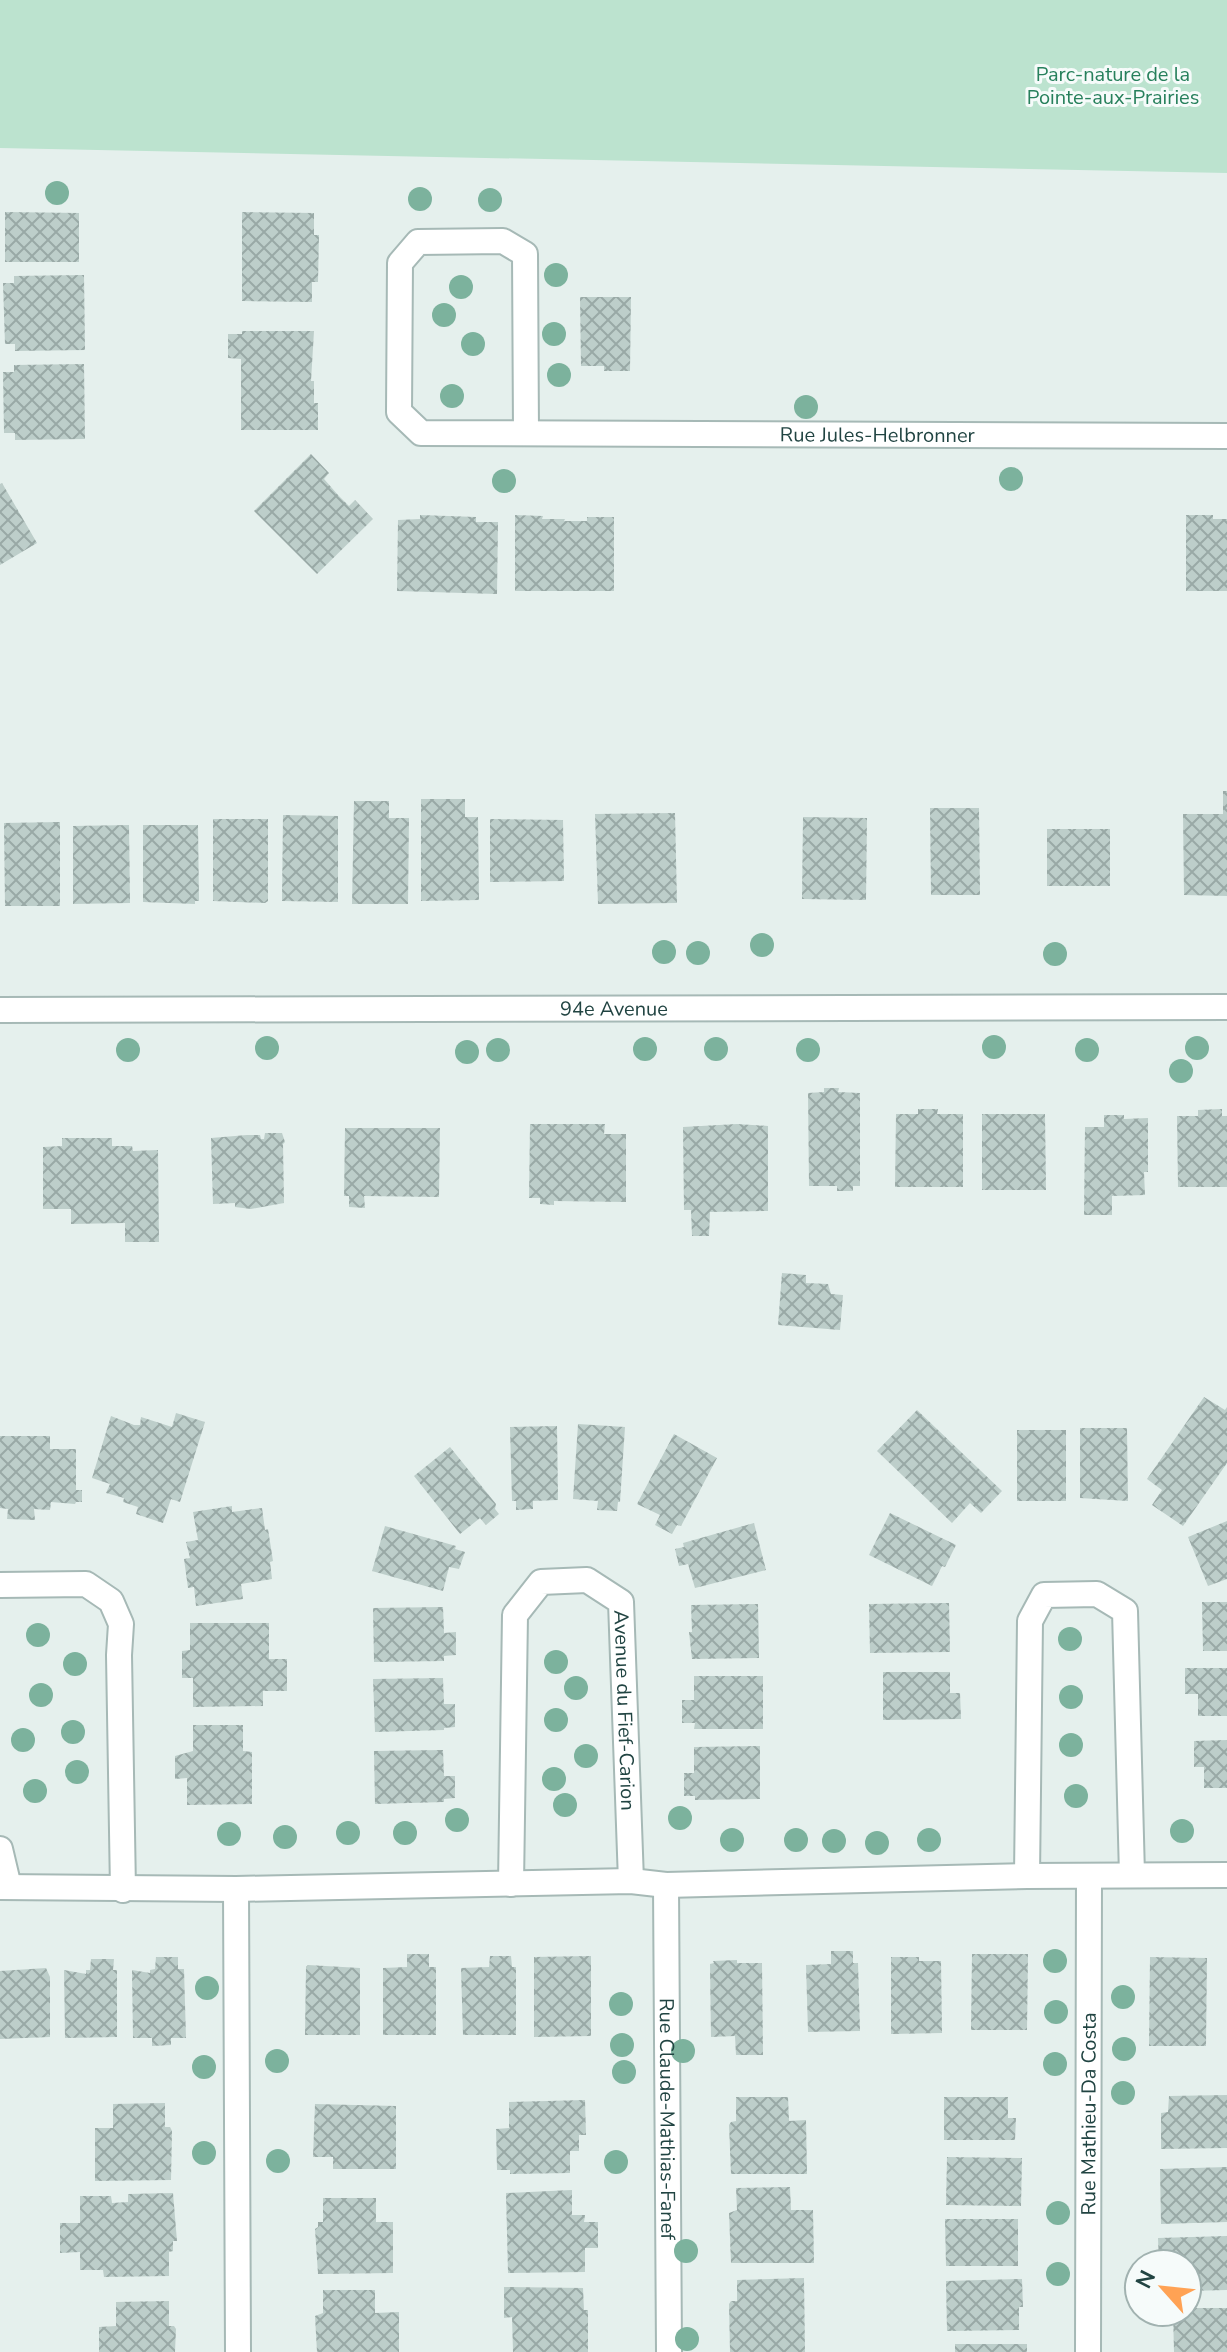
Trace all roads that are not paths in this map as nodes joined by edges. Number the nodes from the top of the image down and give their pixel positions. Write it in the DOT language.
graph roads {
  1 [pos="526,432"];
  2 [pos="1227,436"];
  3 [pos="1227,1007"];
  4 [pos="0,1010"];
  5 [pos="0,1585"];
  6 [pos="0,1849"];
  7 [pos="1132,1875"];
  8 [pos="1227,1875"];
  9 [pos="1027,1876"];
  10 [pos="1089,1877"];
  11 [pos="631,1881"];
  12 [pos="511,1884"];
  13 [pos="666,1885"];
  14 [pos="4,1887"];
  15 [pos="236,1889"];
  16 [pos="123,1890"];
  17 [pos="238,2352"];
  18 [pos="669,2352"];
  19 [pos="1088,2352"];
  1 -- 1 [label="street, Rue Jules-Helbronner"];
  1 -- 2 [label="street, Rue Jules-Helbronner"];
  3 -- 4 [label="street, 94e Avenue"];
  5 -- 16 [label="street"];
  6 -- 14 [label="street"];
  7 -- 8 [label="street"];
  7 -- 9 [label="street"];
  7 -- 10 [label="street"];
  9 -- 10 [label="street"];
  9 -- 13 [label="street"];
  10 -- 19 [label="street, Rue Mathieu-Da Costa"];
  11 -- 12 [label="street"];
  11 -- 12 [label="street, Avenue du Fief-Carion"];
  11 -- 13 [label="street"];
  12 -- 15 [label="street"];
  13 -- 18 [label="street, Rue Claude-Mathias-Fanef"];
  14 -- 16 [label="street"];
  15 -- 16 [label="street"];
  15 -- 17 [label="street"];
}
